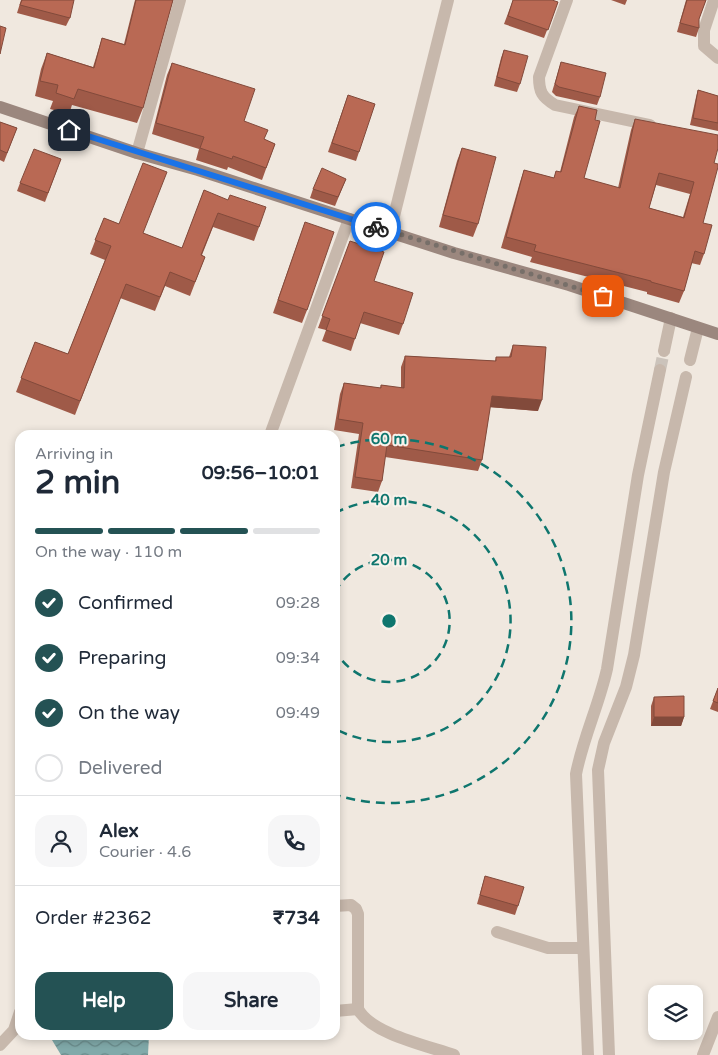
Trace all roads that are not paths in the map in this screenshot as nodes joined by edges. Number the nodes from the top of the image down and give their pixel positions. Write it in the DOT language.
graph roads {
  1 [pos="180,0"];
  2 [pos="448,0"];
  3 [pos="567,0"];
  4 [pos="714,0"];
  5 [pos="718,58"];
  6 [pos="0,108"];
  7 [pos="660,127"];
  8 [pos="137,153"];
  9 [pos="349,219"];
  10 [pos="390,232"];
  11 [pos="671,318"];
  12 [pos="698,328"];
  13 [pos="718,334"];
  14 [pos="664,350"];
  15 [pos="690,360"];
  16 [pos="660,370"];
  17 [pos="686,377"];
  18 [pos="272,430"];
  19 [pos="340,906"];
  20 [pos="496,932"];
  21 [pos="583,948"];
  22 [pos="358,1009"];
  23 [pos="340,1011"];
  24 [pos="718,1017"];
  25 [pos="15,1027"];
  26 [pos="0,1046"];
  27 [pos="454,1055"];
  28 [pos="588,1055"];
  29 [pos="609,1055"];
  30 [pos="703,1055"];
  1 -- 8 [label="street"];
  2 -- 10 [label="street"];
  3 -- 7 [label="street"];
  4 -- 5 [label="street"];
  6 -- 8 [label="main road"];
  8 -- 9 [label="main road"];
  9 -- 10 [label="main road"];
  9 -- 18 [label="street"];
  10 -- 11 [label="main road"];
  11 -- 12 [label="main road"];
  11 -- 14 [label="street"];
  12 -- 13 [label="main road"];
  12 -- 15 [label="street"];
  16 -- 21 [label="street"];
  17 -- 29 [label="street"];
  19 -- 22 [label="street"];
  20 -- 21 [label="street"];
  21 -- 28 [label="street"];
  22 -- 23 [label="street"];
  22 -- 27 [label="street"];
  24 -- 30 [label="street"];
  25 -- 26 [label="street"];
}
